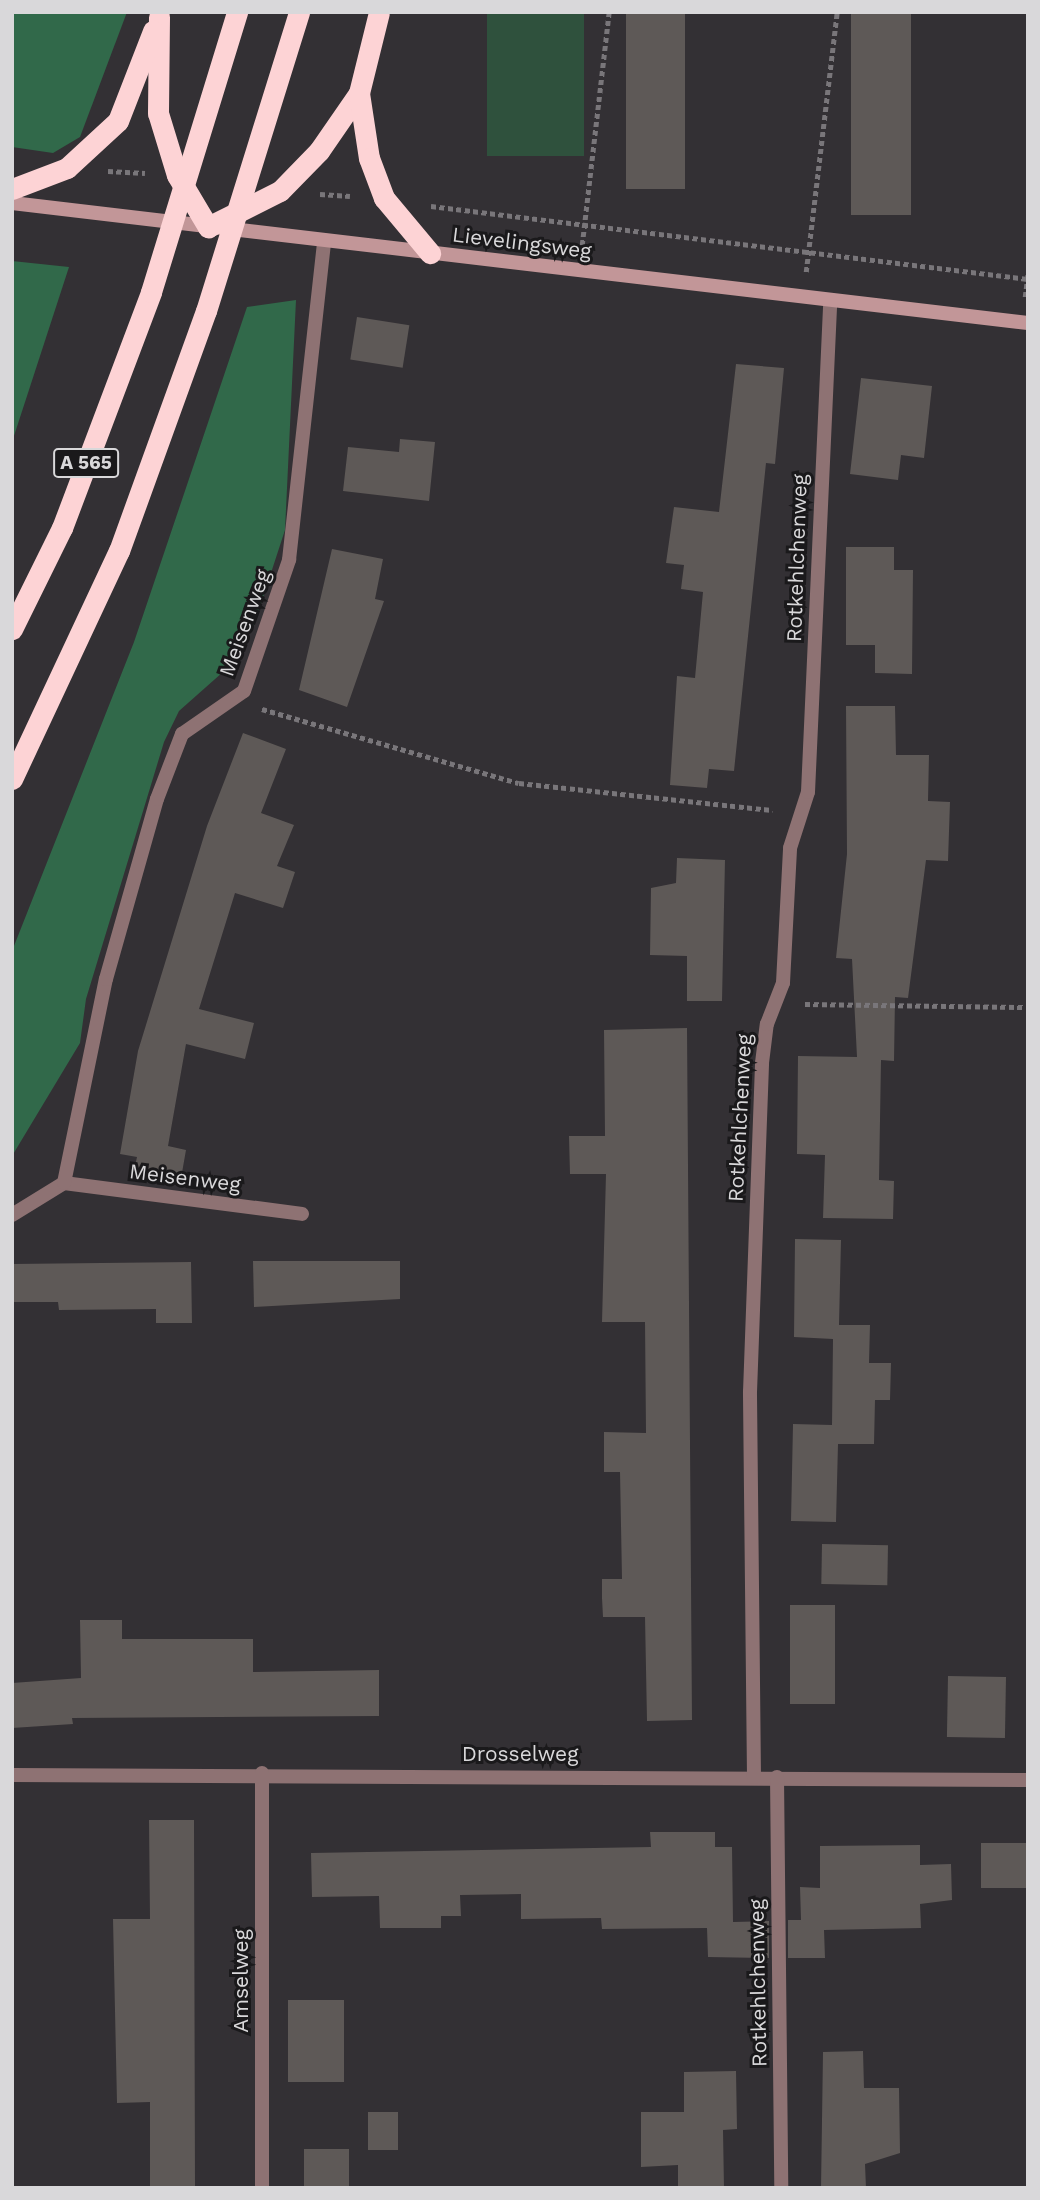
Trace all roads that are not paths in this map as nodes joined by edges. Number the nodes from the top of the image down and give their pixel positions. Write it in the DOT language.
graph roads {
  1 [pos="237,12"];
  2 [pos="299,12"];
  3 [pos="379,12"];
  4 [pos="159,15"];
  5 [pos="359,93"];
  6 [pos="12,189"];
  7 [pos="12,203"];
  8 [pos="208,227"];
  9 [pos="324,241"];
  10 [pos="430,253"];
  11 [pos="830,300"];
  12 [pos="1028,323"];
  13 [pos="12,629"];
  14 [pos="12,779"];
  15 [pos="64,1183"];
  16 [pos="302,1214"];
  17 [pos="12,1215"];
  18 [pos="262,1773"];
  19 [pos="12,1775"];
  20 [pos="754,1777"];
  21 [pos="777,1777"];
  22 [pos="1028,1780"];
  23 [pos="262,2188"];
  24 [pos="781,2188"];
  1 -- 13 [label="highway, A 565"];
  2 -- 14 [label="highway, A 565"];
  3 -- 5 [label="highway"];
  4 -- 6 [label="highway"];
  4 -- 8 [label="highway"];
  5 -- 8 [label="highway"];
  5 -- 10 [label="highway"];
  7 -- 8 [label="street, Lievelingsweg"];
  8 -- 9 [label="street, Lievelingsweg"];
  9 -- 10 [label="street, Lievelingsweg"];
  9 -- 15 [label="street, Meisenweg"];
  10 -- 11 [label="street, Lievelingsweg"];
  11 -- 12 [label="street, Lievelingsweg"];
  11 -- 20 [label="street, Rotkehlchenweg"];
  15 -- 16 [label="street, Meisenweg"];
  15 -- 17 [label="street"];
  18 -- 19 [label="street, Drosselweg"];
  18 -- 20 [label="street, Drosselweg"];
  18 -- 23 [label="street, Amselweg"];
  20 -- 21 [label="street, Drosselweg"];
  21 -- 22 [label="street, Drosselweg"];
  21 -- 24 [label="street, Rotkehlchenweg"];
}
